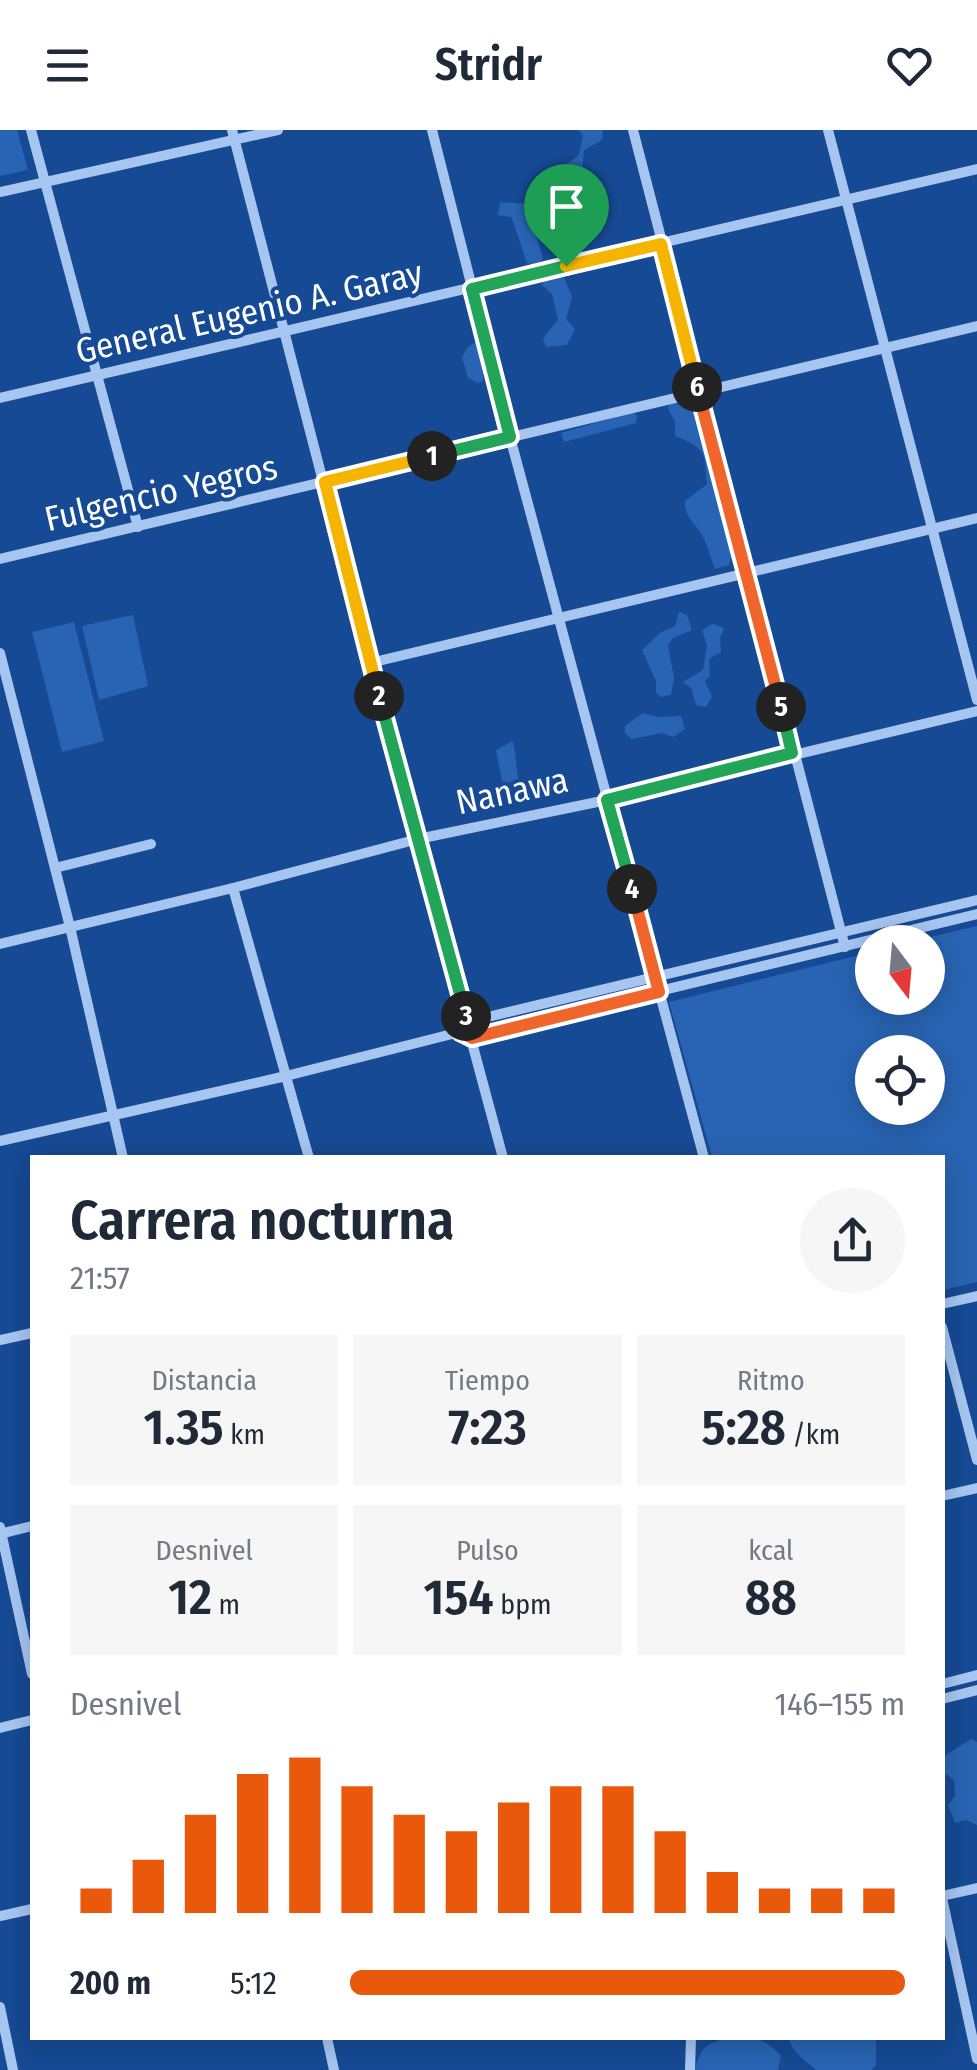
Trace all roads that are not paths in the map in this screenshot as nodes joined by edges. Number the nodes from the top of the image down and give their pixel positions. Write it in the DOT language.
graph roads {
  1 [pos="31,130"];
  2 [pos="278,130"];
  3 [pos="432,130"];
  4 [pos="633,130"];
  5 [pos="828,130"];
  6 [pos="233,135"];
  7 [pos="977,169"];
  8 [pos="45,185"];
  9 [pos="0,192"];
  10 [pos="847,201"];
  11 [pos="661,244"];
  12 [pos="472,289"];
  13 [pos="977,326"];
  14 [pos="285,332"];
  15 [pos="885,349"];
  16 [pos="96,376"];
  17 [pos="698,392"];
  18 [pos="0,398"];
  19 [pos="510,437"];
  20 [pos="325,482"];
  21 [pos="977,518"];
  22 [pos="138,527"];
  23 [pos="932,530"];
  24 [pos="0,559"];
  25 [pos="746,574"];
  26 [pos="558,617"];
  27 [pos="0,653"];
  28 [pos="370,663"];
  29 [pos="977,700"];
  30 [pos="977,711"];
  31 [pos="792,753"];
  32 [pos="607,800"];
  33 [pos="418,839"];
  34 [pos="151,844"];
  35 [pos="55,868"];
  36 [pos="234,888"];
  37 [pos="977,900"];
  38 [pos="977,914"];
  39 [pos="70,927"];
  40 [pos="841,932"];
  41 [pos="0,944"];
  42 [pos="845,947"];
  43 [pos="656,977"];
  44 [pos="659,992"];
  45 [pos="464,1027"];
  46 [pos="472,1038"];
  47 [pos="286,1076"];
  48 [pos="113,1113"];
  49 [pos="0,1140"];
  50 [pos="122,1155"];
  51 [pos="308,1155"];
  52 [pos="502,1155"];
  53 [pos="703,1155"];
  54 [pos="977,1296"];
  55 [pos="945,1303"];
  56 [pos="30,1332"];
  57 [pos="945,1338"];
  58 [pos="0,1340"];
  59 [pos="977,1460"];
  60 [pos="977,1488"];
  61 [pos="945,1495"];
  62 [pos="30,1526"];
  63 [pos="0,1531"];
  64 [pos="30,1665"];
  65 [pos="977,1675"];
  66 [pos="945,1683"];
  67 [pos="977,1690"];
  68 [pos="945,1698"];
  69 [pos="30,1720"];
  70 [pos="0,1728"];
  71 [pos="977,1888"];
  72 [pos="945,1896"];
  73 [pos="30,1909"];
  74 [pos="945,1911"];
  75 [pos="0,1916"];
  76 [pos="0,2006"];
  77 [pos="327,2040"];
  78 [pos="691,2040"];
  79 [pos="977,2059"];
  80 [pos="14,2070"];
  81 [pos="334,2070"];
  82 [pos="690,2070"];
  1 -- 8 [label="street"];
  2 -- 6 [label="street"];
  3 -- 12 [label="street"];
  4 -- 11 [label="street"];
  5 -- 10 [label="street"];
  6 -- 8 [label="street"];
  6 -- 14 [label="street"];
  7 -- 10 [label="street, General Eugenio A. Garay"];
  8 -- 9 [label="street"];
  8 -- 16 [label="street"];
  10 -- 11 [label="street, General Eugenio A. Garay"];
  10 -- 15 [label="street"];
  11 -- 12 [label="street, General Eugenio A. Garay"];
  11 -- 17 [label="street"];
  12 -- 14 [label="street, General Eugenio A. Garay"];
  12 -- 19 [label="street"];
  13 -- 15 [label="street, Fulgencio Yegros"];
  14 -- 16 [label="street, General Eugenio A. Garay"];
  14 -- 20 [label="street"];
  15 -- 17 [label="street, Fulgencio Yegros"];
  15 -- 23 [label="street"];
  16 -- 18 [label="street, General Eugenio A. Garay"];
  16 -- 22 [label="street"];
  17 -- 19 [label="street, Fulgencio Yegros"];
  17 -- 25 [label="street"];
  19 -- 20 [label="street, Fulgencio Yegros"];
  19 -- 26 [label="street"];
  20 -- 22 [label="street, Fulgencio Yegros"];
  20 -- 28 [label="street"];
  21 -- 23 [label="street"];
  22 -- 24 [label="street, Fulgencio Yegros"];
  23 -- 25 [label="street"];
  23 -- 29 [label="street"];
  25 -- 26 [label="street"];
  25 -- 31 [label="street"];
  26 -- 28 [label="street"];
  26 -- 32 [label="street"];
  27 -- 35 [label="street"];
  28 -- 33 [label="street"];
  30 -- 31 [label="street, Nanawa"];
  31 -- 32 [label="street, Nanawa"];
  31 -- 40 [label="street"];
  32 -- 33 [label="street, Nanawa"];
  32 -- 43 [label="street"];
  33 -- 36 [label="street, Nanawa"];
  33 -- 45 [label="street"];
  34 -- 35 [label="street"];
  35 -- 39 [label="street"];
  36 -- 39 [label="street, Nanawa"];
  36 -- 47 [label="street"];
  37 -- 40 [label="street"];
  38 -- 42 [label="street"];
  39 -- 41 [label="street, Nanawa"];
  39 -- 48 [label="street"];
  40 -- 42 [label="street"];
  40 -- 43 [label="street"];
  42 -- 44 [label="street"];
  43 -- 44 [label="street"];
  43 -- 45 [label="street"];
  44 -- 46 [label="street"];
  44 -- 53 [label="street"];
  45 -- 46 [label="street"];
  45 -- 47 [label="street"];
  46 -- 52 [label="street"];
  47 -- 48 [label="street"];
  47 -- 51 [label="street"];
  48 -- 49 [label="street"];
  48 -- 50 [label="street"];
  54 -- 55 [label="street"];
  56 -- 58 [label="street"];
  57 -- 59 [label="street"];
  60 -- 61 [label="street"];
  62 -- 63 [label="street"];
  63 -- 64 [label="street"];
  65 -- 66 [label="street"];
  67 -- 68 [label="street"];
  69 -- 70 [label="street"];
  71 -- 72 [label="street"];
  73 -- 75 [label="street"];
  74 -- 79 [label="street"];
  76 -- 80 [label="street"];
  77 -- 81 [label="street"];
  78 -- 82 [label="street"];
}
